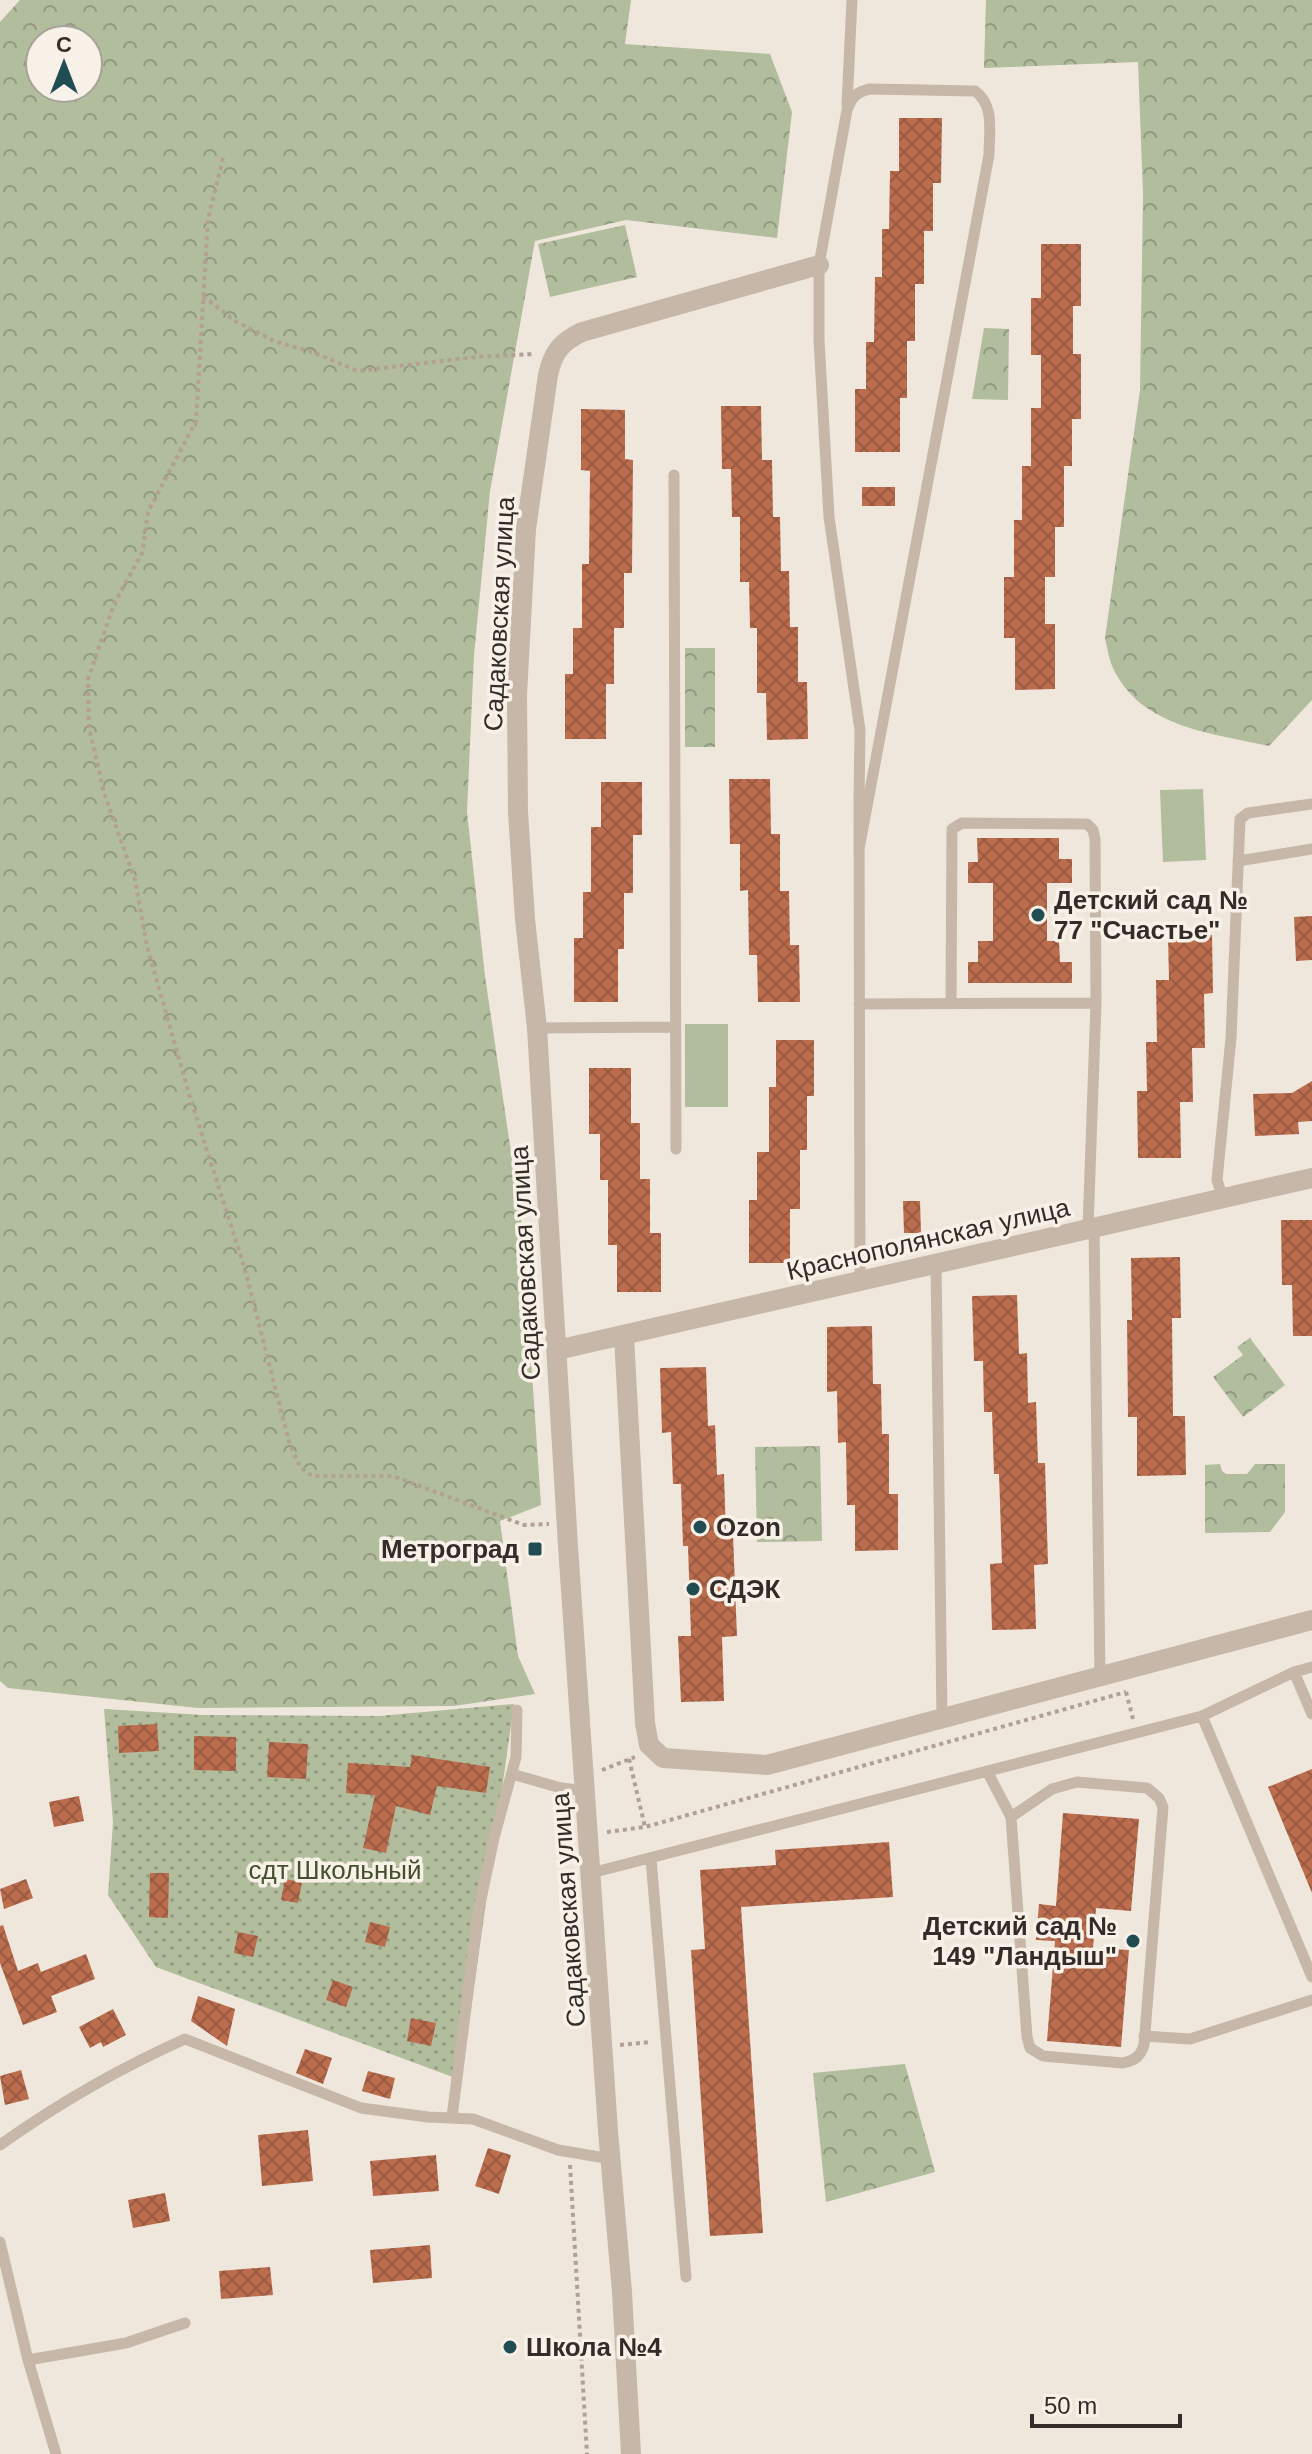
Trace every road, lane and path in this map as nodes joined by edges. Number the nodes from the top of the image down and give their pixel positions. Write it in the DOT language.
graph roads {
  1 [pos="852,0"];
  2 [pos="847,110"];
  3 [pos="223,158"];
  4 [pos="819,265"];
  5 [pos="203,296"];
  6 [pos="552,355"];
  7 [pos="674,475"];
  8 [pos="1312,804"];
  9 [pos="859,849"];
  10 [pos="1312,849"];
  11 [pos="1238,861"];
  12 [pos="1096,1003"];
  13 [pos="859,1004"];
  14 [pos="951,1004"];
  15 [pos="675,1027"];
  16 [pos="537,1028"];
  17 [pos="676,1149"];
  18 [pos="1312,1178"];
  19 [pos="1223,1199"];
  20 [pos="1091,1228"];
  21 [pos="936,1264"];
  22 [pos="860,1282"];
  23 [pos="624,1337"];
  24 [pos="557,1350"];
  25 [pos="567,1524"];
  26 [pos="1312,1620"];
  27 [pos="1312,1667"];
  28 [pos="1294,1672"];
  29 [pos="1110,1673"];
  30 [pos="1126,1692"];
  31 [pos="517,1710"];
  32 [pos="1312,1714"];
  33 [pos="1202,1716"];
  34 [pos="942,1718"];
  35 [pos="1137,1732"];
  36 [pos="987,1771"];
  37 [pos="512,1774"];
  38 [pos="586,1784"];
  39 [pos="1011,1817"];
  40 [pos="645,1827"];
  41 [pos="589,1834"];
  42 [pos="651,1859"];
  43 [pos="591,1873"];
  44 [pos="1312,1977"];
  45 [pos="1312,2000"];
  46 [pos="1144,2036"];
  47 [pos="666,2041"];
  48 [pos="617,2045"];
  49 [pos="452,2117"];
  50 [pos="0,2145"];
  51 [pos="569,2153"];
  52 [pos="611,2159"];
  53 [pos="0,2242"];
  54 [pos="686,2277"];
  55 [pos="185,2323"];
  56 [pos="28,2360"];
  57 [pos="56,2454"];
  58 [pos="587,2454"];
  59 [pos="631,2454"];
  1 -- 2 [label="lane"];
  2 -- 4 [label="lane"];
  2 -- 9 [label="lane"];
  3 -- 5 [label="path"];
  4 -- 6 [label="street"];
  4 -- 9 [label="lane"];
  5 -- 6 [label="path"];
  5 -- 25 [label="path"];
  6 -- 16 [label="street, Садаковская улица"];
  7 -- 15 [label="lane"];
  8 -- 11 [label="lane"];
  9 -- 13 [label="lane"];
  10 -- 11 [label="lane"];
  11 -- 19 [label="lane"];
  12 -- 14 [label="lane"];
  12 -- 14 [label="lane"];
  12 -- 20 [label="lane"];
  13 -- 14 [label="lane"];
  13 -- 22 [label="lane"];
  15 -- 16 [label="lane"];
  15 -- 17 [label="lane"];
  16 -- 24 [label="street, Садаковская улица"];
  18 -- 19 [label="street, Краснополянская улица"];
  19 -- 20 [label="street, Краснополянская улица"];
  20 -- 21 [label="street, Краснополянская улица"];
  20 -- 29 [label="lane"];
  21 -- 22 [label="street, Краснополянская улица"];
  21 -- 34 [label="lane"];
  22 -- 23 [label="street, Краснополянская улица"];
  23 -- 24 [label="street, Краснополянская улица"];
  23 -- 34 [label="street"];
  24 -- 25 [label="street, Садаковская улица"];
  25 -- 38 [label="street, Садаковская улица"];
  26 -- 29 [label="street"];
  27 -- 28 [label="lane"];
  28 -- 32 [label="lane"];
  28 -- 33 [label="lane"];
  29 -- 30 [label="path"];
  29 -- 34 [label="street"];
  30 -- 35 [label="path"];
  30 -- 40 [label="path"];
  31 -- 37 [label="lane"];
  33 -- 35 [label="lane"];
  33 -- 44 [label="lane"];
  35 -- 36 [label="lane"];
  36 -- 39 [label="lane"];
  36 -- 42 [label="lane"];
  37 -- 38 [label="lane"];
  37 -- 49 [label="lane"];
  38 -- 40 [label="path"];
  38 -- 41 [label="street, Садаковская улица"];
  39 -- 46 [label="lane"];
  39 -- 46 [label="lane"];
  40 -- 41 [label="path"];
  41 -- 43 [label="street, Садаковская улица"];
  42 -- 43 [label="lane"];
  42 -- 47 [label="lane"];
  43 -- 52 [label="street, Садаковская улица"];
  45 -- 46 [label="lane"];
  47 -- 48 [label="path"];
  47 -- 54 [label="lane"];
  49 -- 50 [label="lane"];
  49 -- 51 [label="lane"];
  51 -- 52 [label="lane"];
  51 -- 58 [label="path"];
  52 -- 59 [label="street, Садаковская улица"];
  53 -- 56 [label="lane"];
  55 -- 56 [label="lane"];
  56 -- 57 [label="lane"];
}
